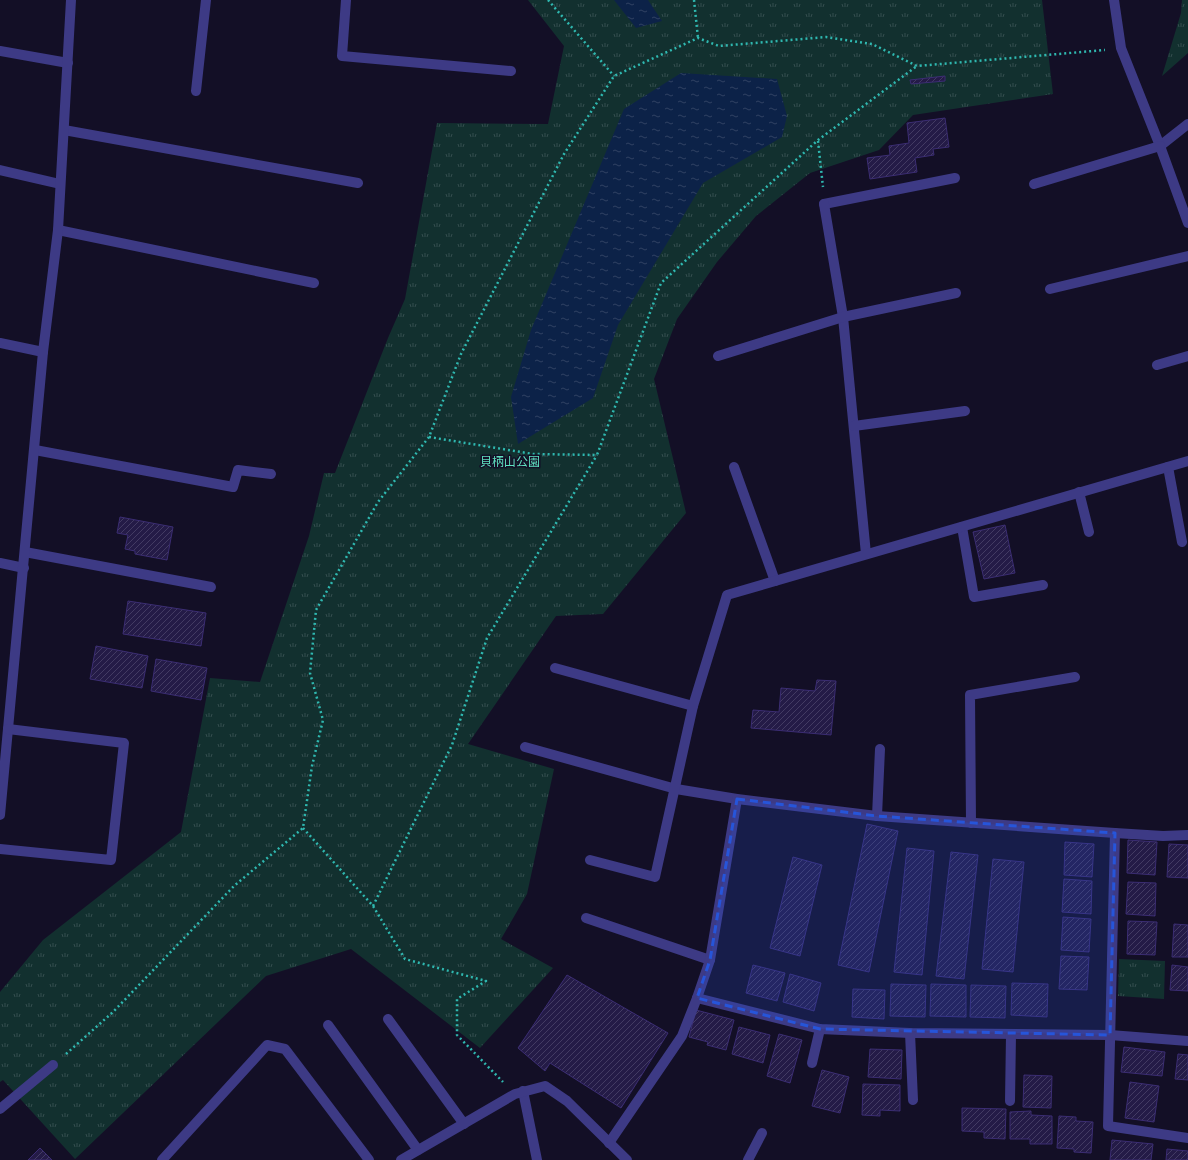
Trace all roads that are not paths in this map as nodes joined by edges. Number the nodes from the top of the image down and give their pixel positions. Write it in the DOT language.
graph roads {
  1 [pos="71,0"];
  2 [pos="206,0"];
  3 [pos="346,0"];
  4 [pos="1114,0"];
  5 [pos="0,51"];
  6 [pos="68,63"];
  7 [pos="511,71"];
  8 [pos="196,91"];
  9 [pos="1188,124"];
  10 [pos="64,130"];
  11 [pos="1160,146"];
  12 [pos="0,170"];
  13 [pos="955,178"];
  14 [pos="358,183"];
  15 [pos="60,184"];
  16 [pos="1034,184"];
  17 [pos="1188,222"];
  18 [pos="58,230"];
  19 [pos="1188,256"];
  20 [pos="314,282"];
  21 [pos="1050,289"];
  22 [pos="956,293"];
  23 [pos="843,317"];
  24 [pos="0,343"];
  25 [pos="43,352"];
  26 [pos="718,356"];
  27 [pos="1188,356"];
  28 [pos="1157,365"];
  29 [pos="965,411"];
  30 [pos="854,426"];
  31 [pos="35,450"];
  32 [pos="1188,461"];
  33 [pos="734,467"];
  34 [pos="1168,467"];
  35 [pos="271,474"];
  36 [pos="1079,492"];
  37 [pos="962,527"];
  38 [pos="1088,532"];
  39 [pos="1182,542"];
  40 [pos="25,552"];
  41 [pos="866,554"];
  42 [pos="0,563"];
  43 [pos="24,568"];
  44 [pos="775,581"];
  45 [pos="1043,585"];
  46 [pos="211,587"];
  47 [pos="555,668"];
  48 [pos="1075,677"];
  49 [pos="694,706"];
  50 [pos="8,729"];
  51 [pos="3,740"];
  52 [pos="525,747"];
  53 [pos="880,750"];
  54 [pos="676,789"];
  55 [pos="738,799"];
  56 [pos="0,815"];
  57 [pos="877,816"];
  58 [pos="971,823"];
  59 [pos="1115,833"];
  60 [pos="1188,835"];
  61 [pos="0,849"];
  62 [pos="590,860"];
  63 [pos="586,918"];
  64 [pos="710,960"];
  65 [pos="697,998"];
  66 [pos="388,1019"];
  67 [pos="328,1025"];
  68 [pos="820,1029"];
  69 [pos="910,1033"];
  70 [pos="1011,1034"];
  71 [pos="1110,1035"];
  72 [pos="1188,1041"];
  73 [pos="812,1063"];
  74 [pos="53,1065"];
  75 [pos="519,1093"];
  76 [pos="912,1100"];
  77 [pos="1010,1101"];
  78 [pos="0,1109"];
  79 [pos="464,1124"];
  80 [pos="762,1133"];
  81 [pos="1188,1138"];
  82 [pos="610,1143"];
  83 [pos="418,1150"];
  84 [pos="162,1160"];
  85 [pos="369,1160"];
  86 [pos="401,1160"];
  87 [pos="537,1160"];
  88 [pos="627,1160"];
  89 [pos="748,1160"];
  1 -- 6 [label="street"];
  2 -- 8 [label="street"];
  3 -- 7 [label="street"];
  4 -- 11 [label="street"];
  5 -- 6 [label="street"];
  6 -- 10 [label="street"];
  9 -- 11 [label="street"];
  10 -- 14 [label="street"];
  10 -- 15 [label="street"];
  11 -- 16 [label="street"];
  11 -- 17 [label="street"];
  12 -- 15 [label="street"];
  13 -- 23 [label="street"];
  15 -- 18 [label="street"];
  18 -- 20 [label="street"];
  18 -- 25 [label="street"];
  19 -- 21 [label="street"];
  22 -- 23 [label="street"];
  23 -- 26 [label="street"];
  23 -- 30 [label="street"];
  24 -- 25 [label="street"];
  25 -- 31 [label="street"];
  27 -- 28 [label="street"];
  29 -- 30 [label="street"];
  30 -- 41 [label="street"];
  31 -- 35 [label="street"];
  31 -- 40 [label="street"];
  32 -- 34 [label="street"];
  33 -- 44 [label="street"];
  34 -- 36 [label="street"];
  34 -- 39 [label="street"];
  36 -- 37 [label="street"];
  36 -- 38 [label="street"];
  37 -- 41 [label="street"];
  37 -- 45 [label="street"];
  40 -- 43 [label="street"];
  40 -- 46 [label="street"];
  41 -- 44 [label="street"];
  42 -- 43 [label="street"];
  43 -- 50 [label="street"];
  44 -- 49 [label="street"];
  47 -- 49 [label="street"];
  48 -- 58 [label="street"];
  49 -- 54 [label="street"];
  50 -- 51 [label="street"];
  50 -- 61 [label="street"];
  51 -- 56 [label="street"];
  52 -- 54 [label="street"];
  53 -- 57 [label="street"];
  54 -- 55 [label="street"];
  54 -- 62 [label="street"];
  55 -- 57 [label="street"];
  55 -- 64 [label="street"];
  57 -- 58 [label="street"];
  58 -- 59 [label="street"];
  59 -- 60 [label="street"];
  59 -- 71 [label="street"];
  63 -- 64 [label="street"];
  64 -- 65 [label="street"];
  65 -- 68 [label="street"];
  65 -- 82 [label="street"];
  66 -- 79 [label="street"];
  67 -- 83 [label="street"];
  68 -- 69 [label="street"];
  68 -- 73 [label="street"];
  69 -- 70 [label="street"];
  69 -- 76 [label="street"];
  70 -- 71 [label="street"];
  70 -- 77 [label="street"];
  71 -- 72 [label="street"];
  71 -- 81 [label="street"];
  74 -- 78 [label="street"];
  75 -- 79 [label="street"];
  75 -- 82 [label="street"];
  75 -- 87 [label="street"];
  79 -- 83 [label="street"];
  80 -- 89 [label="street"];
  82 -- 88 [label="street"];
  83 -- 86 [label="street"];
  84 -- 85 [label="street"];
}
